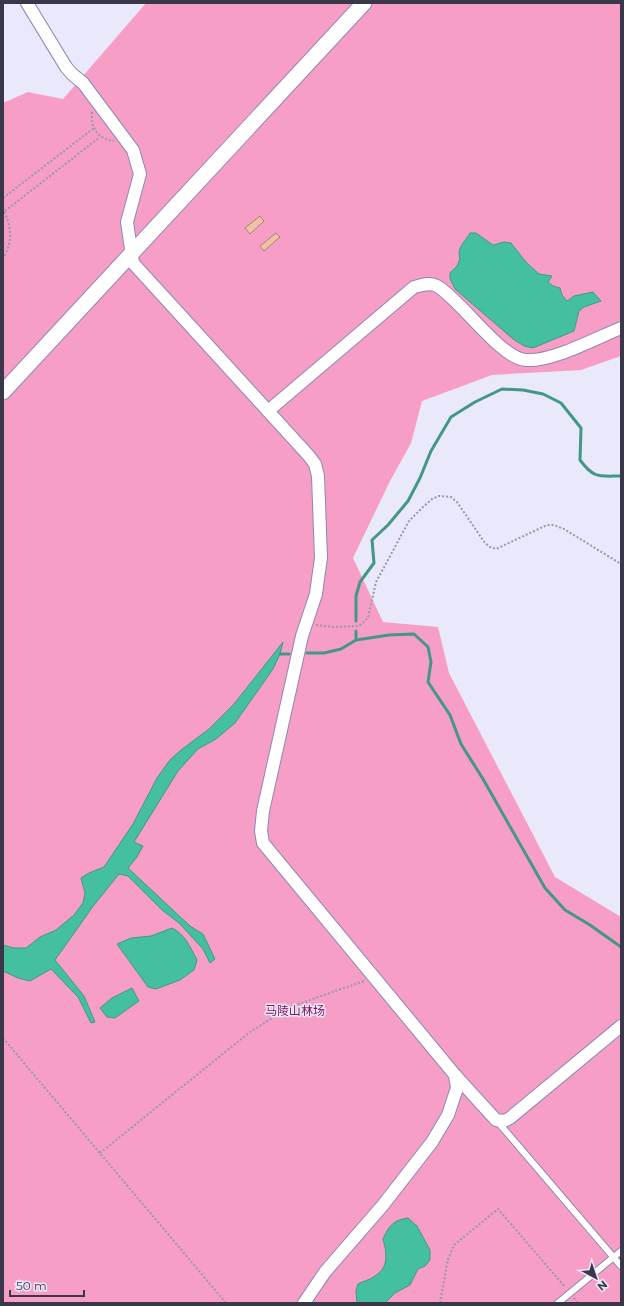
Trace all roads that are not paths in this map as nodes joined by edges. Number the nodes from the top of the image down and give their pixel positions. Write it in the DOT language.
graph roads {
  1 [pos="27,3"];
  2 [pos="364,3"];
  3 [pos="131,254"];
  4 [pos="621,328"];
  5 [pos="3,392"];
  6 [pos="268,411"];
  7 [pos="621,1026"];
  8 [pos="455,1075"];
  9 [pos="496,1120"];
  10 [pos="621,1251"];
  11 [pos="614,1257"];
  12 [pos="621,1266"];
  13 [pos="304,1303"];
  14 [pos="558,1303"];
  1 -- 3 [label="street"];
  2 -- 3 [label="street"];
  3 -- 5 [label="street"];
  3 -- 6 [label="street"];
  4 -- 6 [label="street"];
  6 -- 8 [label="street"];
  7 -- 9 [label="street"];
  8 -- 9 [label="street"];
  8 -- 13 [label="street"];
  9 -- 11 [label="lane"];
  10 -- 11 [label="lane"];
  11 -- 12 [label="lane"];
  11 -- 14 [label="lane"];
}
